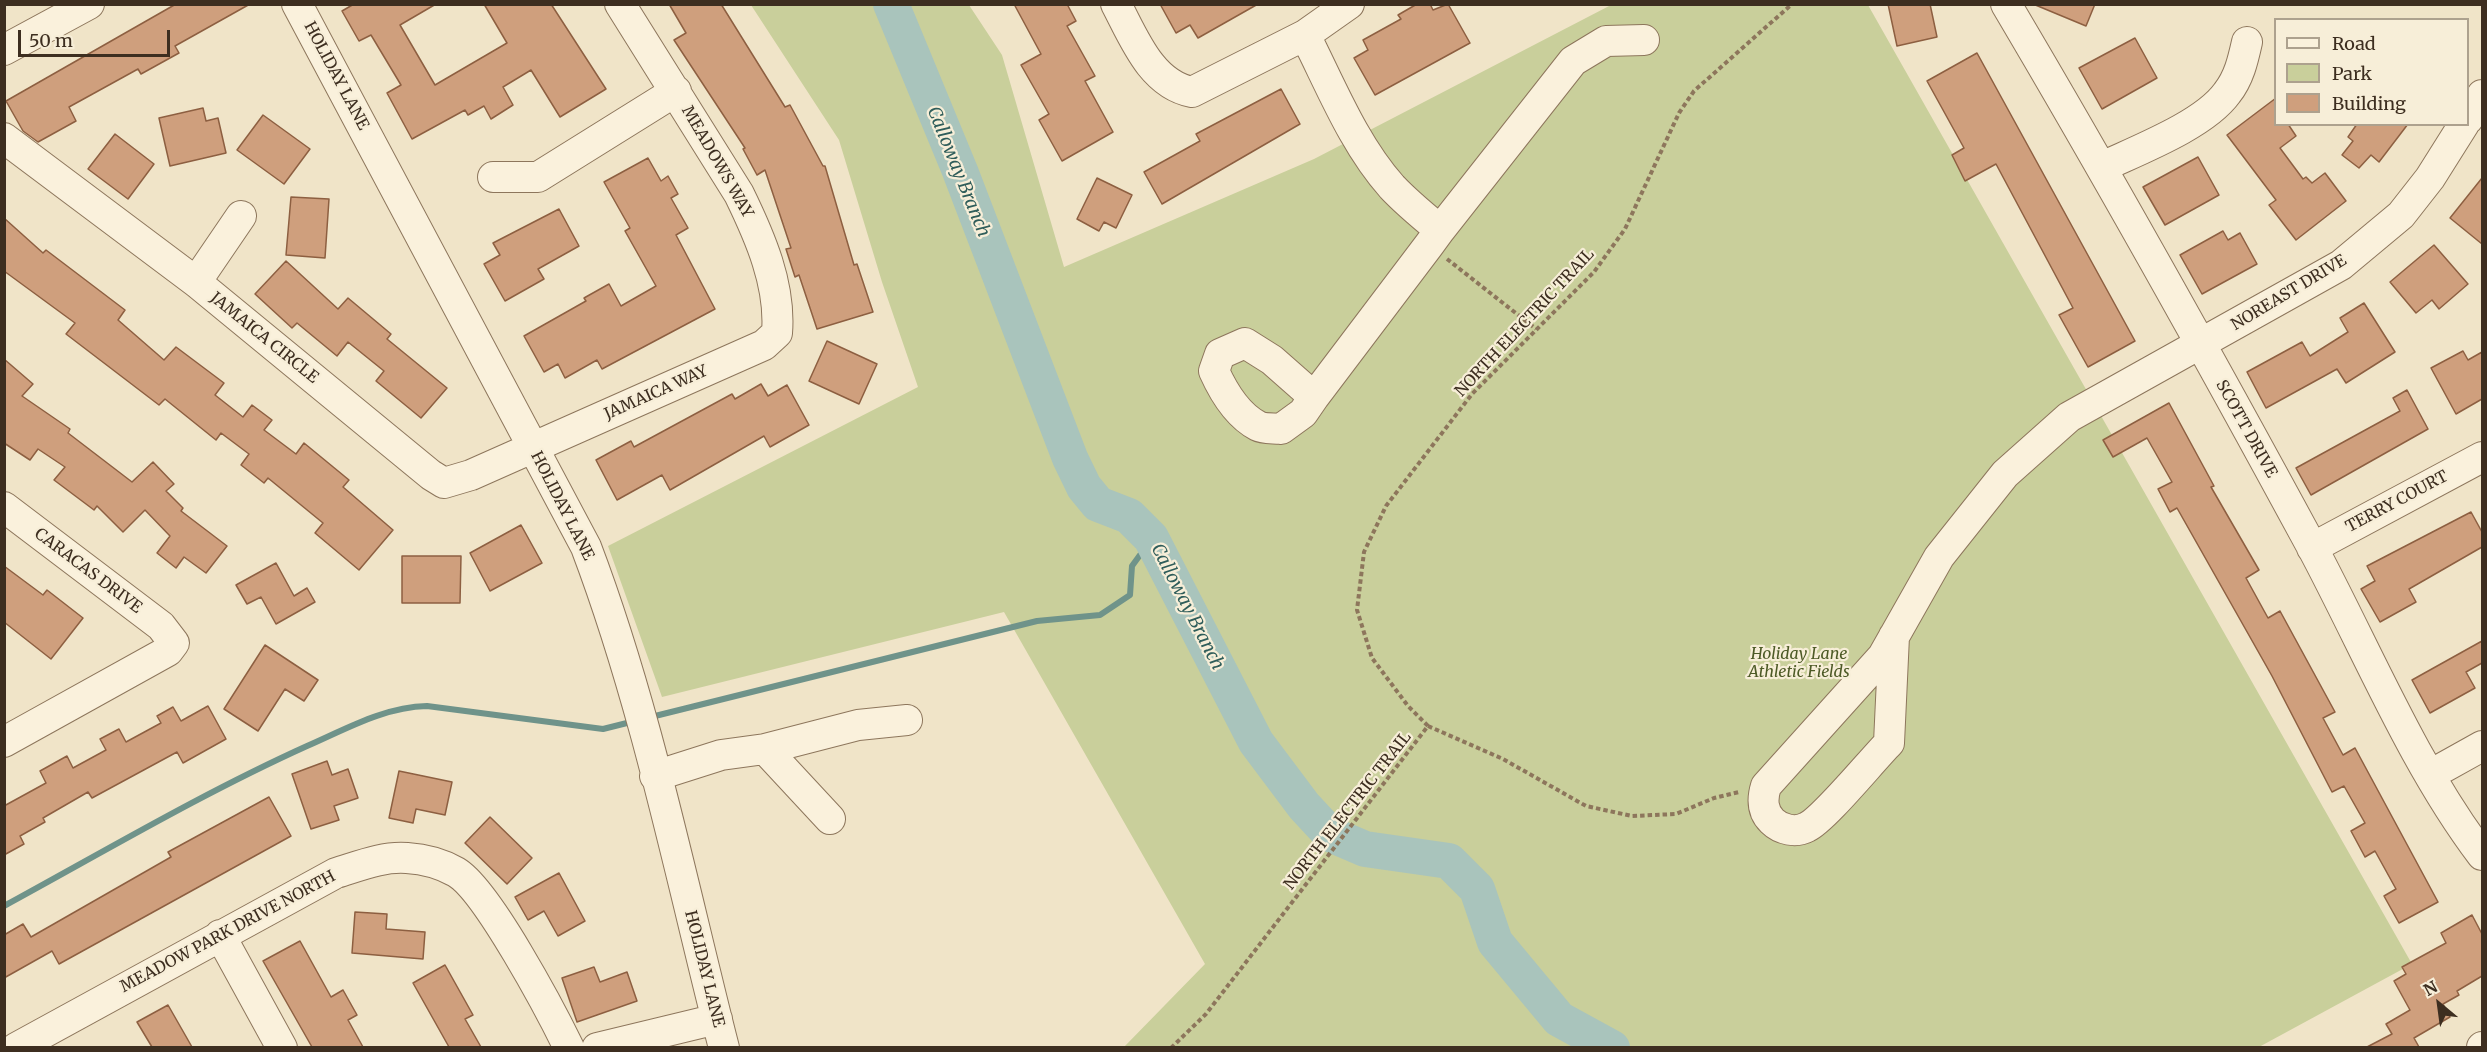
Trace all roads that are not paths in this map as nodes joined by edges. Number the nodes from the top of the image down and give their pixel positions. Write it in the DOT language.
graph roads {
  1 [pos="89,4"];
  2 [pos="297,4"];
  3 [pos="620,4"];
  4 [pos="1116,4"];
  5 [pos="1349,4"];
  6 [pos="2006,4"];
  7 [pos="1305,34"];
  8 [pos="1644,40"];
  9 [pos="2247,42"];
  10 [pos="4,50"];
  11 [pos="676,91"];
  12 [pos="2482,95"];
  13 [pos="2469,117"];
  14 [pos="2463,126"];
  15 [pos="4,138"];
  16 [pos="2102,167"];
  17 [pos="493,177"];
  18 [pos="241,216"];
  19 [pos="1434,237"];
  20 [pos="196,282"];
  21 [pos="777,333"];
  22 [pos="2200,345"];
  23 [pos="1314,397"];
  24 [pos="532,447"];
  25 [pos="2482,457"];
  26 [pos="4,507"];
  27 [pos="2312,548"];
  28 [pos="1894,636"];
  29 [pos="907,720"];
  30 [pos="4,742"];
  31 [pos="2482,746"];
  32 [pos="765,749"];
  33 [pos="2430,775"];
  34 [pos="655,776"];
  35 [pos="830,819"];
  36 [pos="2482,855"];
  37 [pos="220,935"];
  38 [pos="717,1019"];
  39 [pos="16,1047"];
  40 [pos="282,1047"];
  41 [pos="569,1047"];
  42 [pos="597,1047"];
  43 [pos="724,1047"];
  1 -- 10 [label="street"];
  2 -- 24 [label="street, HOLIDAY LANE"];
  3 -- 11 [label="street, MEADOWS WAY"];
  4 -- 7 [label="street"];
  5 -- 7 [label="street"];
  6 -- 16 [label="street, SCOTT DRIVE"];
  7 -- 19 [label="street"];
  8 -- 19 [label="street"];
  9 -- 16 [label="street"];
  11 -- 17 [label="street"];
  11 -- 21 [label="street, MEADOWS WAY"];
  12 -- 13 [label="street"];
  14 -- 22 [label="street, NOREAST DRIVE"];
  15 -- 20 [label="street, JAMAICA CIRCLE"];
  16 -- 22 [label="street, SCOTT DRIVE"];
  18 -- 20 [label="street"];
  19 -- 23 [label="street"];
  20 -- 24 [label="street, JAMAICA CIRCLE"];
  21 -- 24 [label="street, JAMAICA WAY"];
  22 -- 27 [label="street, SCOTT DRIVE"];
  22 -- 28 [label="street, NOREAST DRIVE"];
  24 -- 34 [label="street, HOLIDAY LANE"];
  25 -- 27 [label="street, TERRY COURT"];
  26 -- 30 [label="street, CARACAS DRIVE"];
  27 -- 33 [label="street, SCOTT DRIVE"];
  28 -- 28 [label="street, NOREAST DRIVE"];
  29 -- 32 [label="street"];
  31 -- 33 [label="street"];
  32 -- 34 [label="street"];
  32 -- 35 [label="street"];
  33 -- 36 [label="street, SCOTT DRIVE"];
  34 -- 38 [label="street, HOLIDAY LANE"];
  37 -- 39 [label="street, MEADOW PARK DRIVE NORTH"];
  37 -- 40 [label="street"];
  37 -- 41 [label="street, MEADOW PARK DRIVE NORTH"];
  38 -- 42 [label="street"];
  38 -- 43 [label="street, HOLIDAY LANE"];
}
